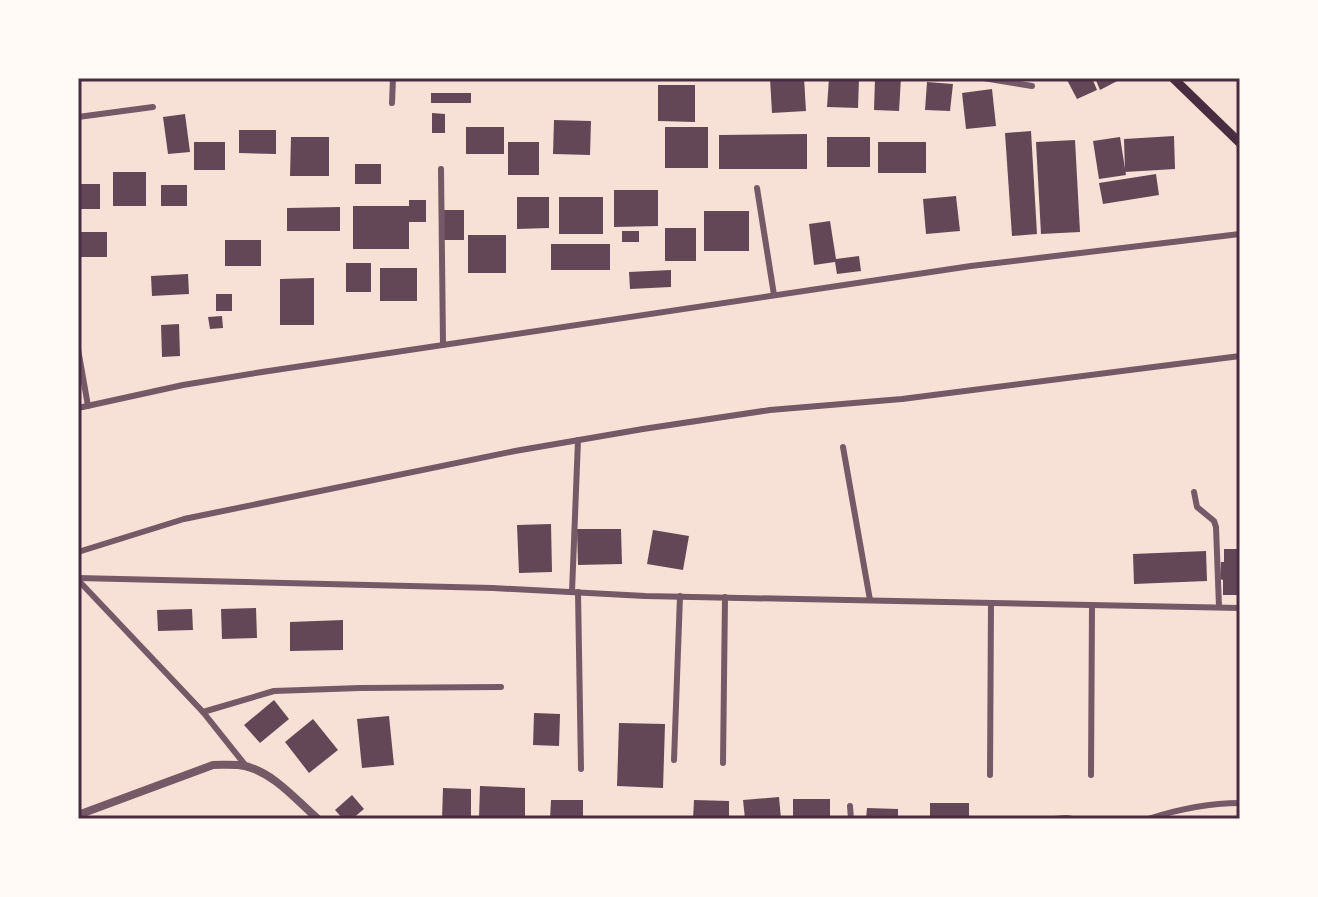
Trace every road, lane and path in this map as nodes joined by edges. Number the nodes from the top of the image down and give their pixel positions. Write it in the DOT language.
graph roads {
  1 [pos="393,78"];
  2 [pos="983,78"];
  3 [pos="1173,78"];
  4 [pos="1032,86"];
  5 [pos="392,103"];
  6 [pos="153,107"];
  7 [pos="78,117"];
  8 [pos="1235,132"];
  9 [pos="1240,143"];
  10 [pos="441,169"];
  11 [pos="757,188"];
  12 [pos="1240,234"];
  13 [pos="774,295"];
  14 [pos="443,345"];
  15 [pos="78,349"];
  16 [pos="1240,356"];
  17 [pos="88,406"];
  18 [pos="78,408"];
  19 [pos="578,440"];
  20 [pos="843,447"];
  21 [pos="1194,492"];
  22 [pos="78,552"];
  23 [pos="78,579"];
  24 [pos="575,592"];
  25 [pos="680,596"];
  26 [pos="725,597"];
  27 [pos="870,600"];
  28 [pos="991,603"];
  29 [pos="1092,605"];
  30 [pos="1219,607"];
  31 [pos="1240,608"];
  32 [pos="501,687"];
  33 [pos="203,712"];
  34 [pos="674,760"];
  35 [pos="723,763"];
  36 [pos="246,766"];
  37 [pos="581,769"];
  38 [pos="990,775"];
  39 [pos="1091,775"];
  40 [pos="1240,803"];
  41 [pos="850,806"];
  42 [pos="90,811"];
  43 [pos="78,815"];
  44 [pos="97,819"];
  45 [pos="318,819"];
  46 [pos="851,819"];
  47 [pos="1054,819"];
  48 [pos="1073,819"];
  49 [pos="1148,819"];
  1 -- 5 [label="street"];
  2 -- 4 [label="street"];
  3 -- 8 [label="main road"];
  6 -- 7 [label="street"];
  8 -- 9 [label="main road"];
  10 -- 14 [label="street"];
  11 -- 13 [label="street"];
  12 -- 13 [label="street"];
  13 -- 14 [label="street"];
  14 -- 17 [label="street"];
  15 -- 17 [label="street"];
  16 -- 19 [label="street"];
  17 -- 18 [label="street"];
  19 -- 22 [label="street"];
  19 -- 24 [label="street"];
  20 -- 27 [label="street"];
  21 -- 30 [label="street"];
  23 -- 24 [label="street"];
  23 -- 33 [label="street"];
  24 -- 25 [label="street"];
  24 -- 37 [label="street"];
  25 -- 26 [label="street"];
  25 -- 34 [label="street"];
  26 -- 27 [label="street"];
  26 -- 35 [label="street"];
  27 -- 28 [label="street"];
  28 -- 29 [label="street"];
  28 -- 38 [label="street"];
  29 -- 30 [label="street"];
  29 -- 39 [label="street"];
  30 -- 31 [label="street"];
  32 -- 33 [label="street"];
  33 -- 36 [label="street"];
  36 -- 42 [label="street"];
  36 -- 45 [label="street"];
  40 -- 49 [label="street"];
  41 -- 46 [label="street"];
  42 -- 43 [label="street"];
  42 -- 44 [label="street"];
  47 -- 48 [label="street"];
}
